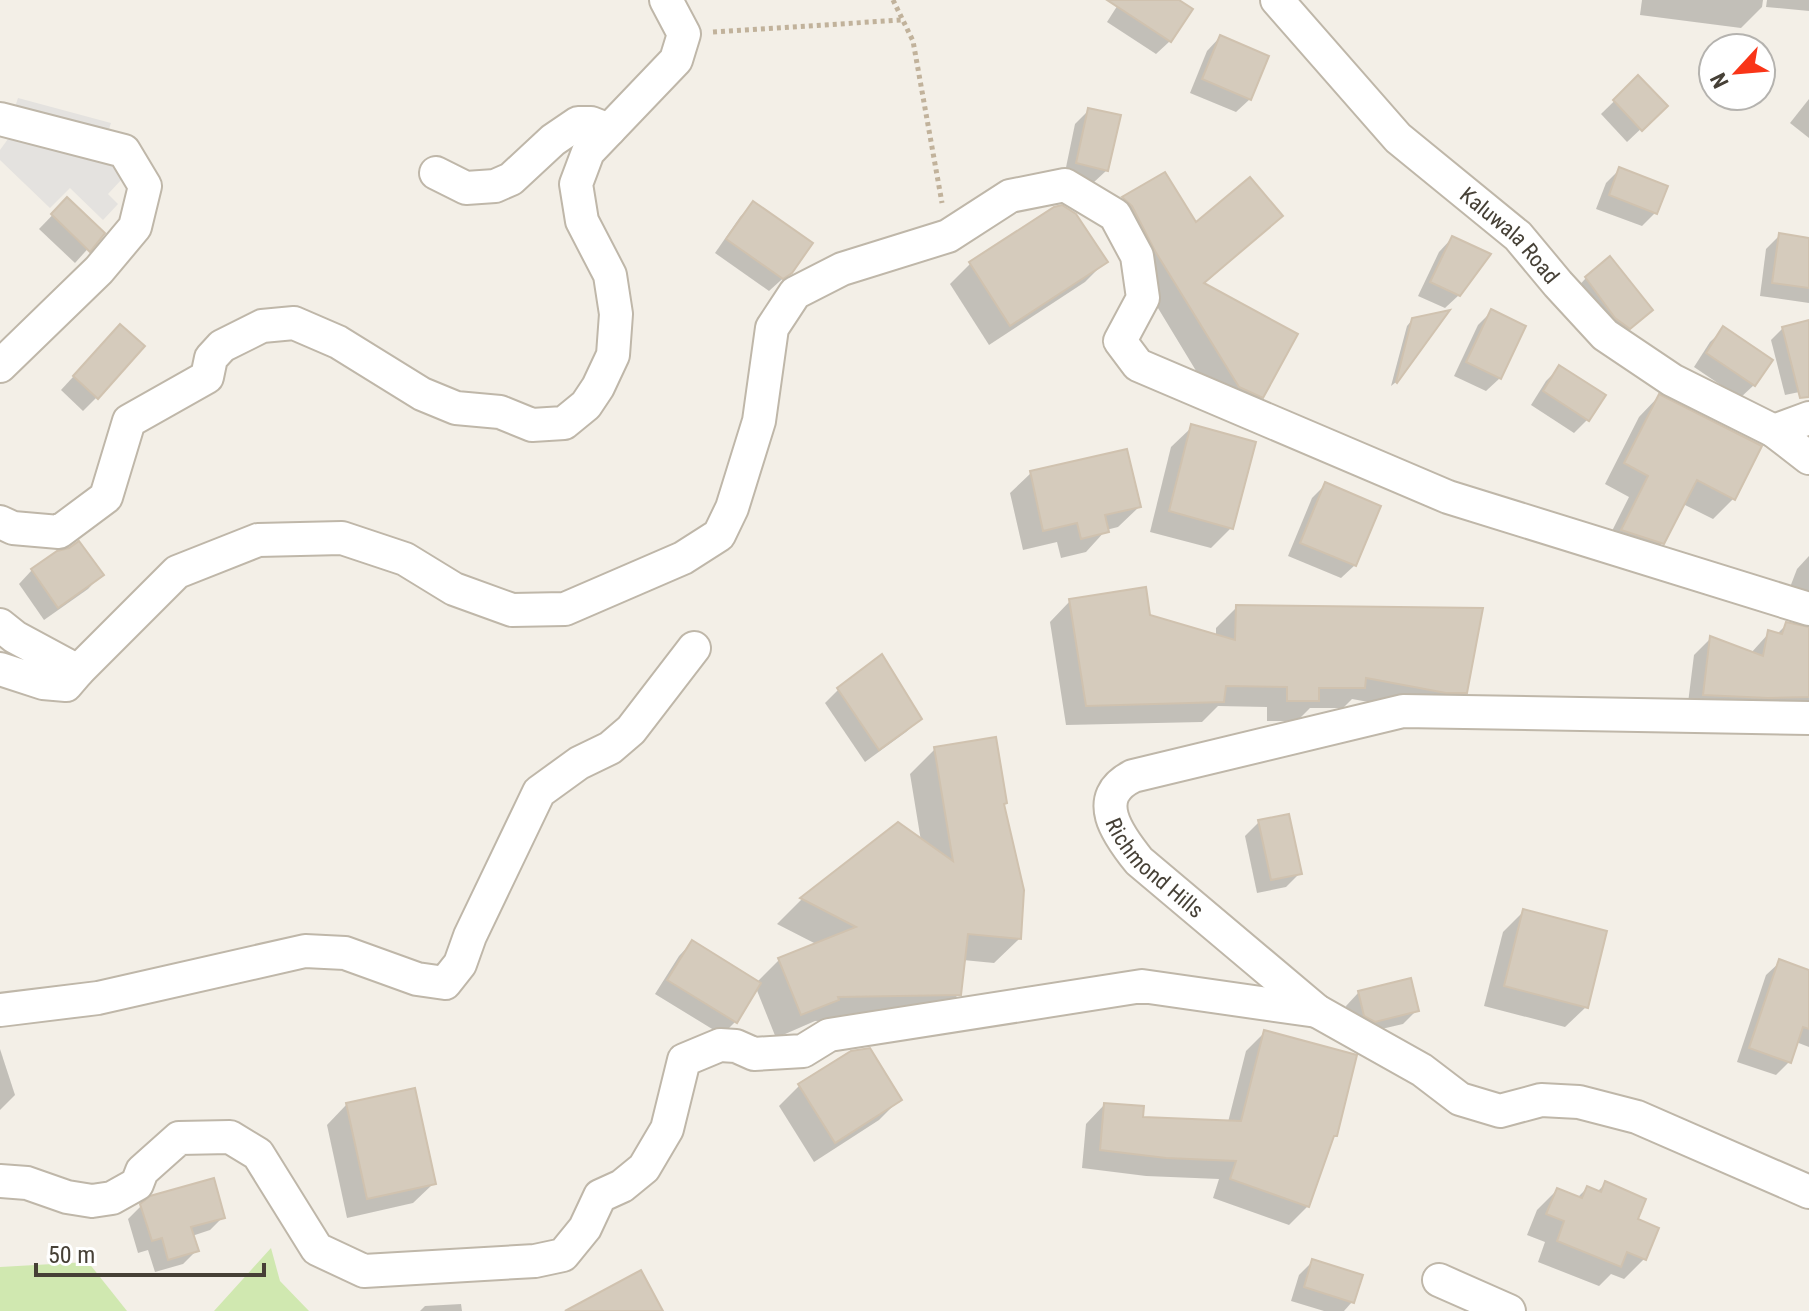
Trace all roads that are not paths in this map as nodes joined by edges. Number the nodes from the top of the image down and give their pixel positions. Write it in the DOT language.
graph roads {
  1 [pos="666,0"];
  2 [pos="1277,0"];
  3 [pos="0,119"];
  4 [pos="609,130"];
  5 [pos="436,173"];
  6 [pos="0,366"];
  7 [pos="1809,418"];
  8 [pos="1774,431"];
  9 [pos="1809,458"];
  10 [pos="0,522"];
  11 [pos="1809,609"];
  12 [pos="0,625"];
  13 [pos="694,648"];
  14 [pos="0,669"];
  15 [pos="78,671"];
  16 [pos="1809,718"];
  17 [pos="0,1010"];
  18 [pos="1317,1011"];
  19 [pos="0,1181"];
  20 [pos="1809,1192"];
  21 [pos="1439,1280"];
  22 [pos="1509,1311"];
  1 -- 4 [label="street"];
  2 -- 8 [label="street, Kaluwala Road"];
  3 -- 6 [label="street"];
  4 -- 5 [label="street"];
  4 -- 10 [label="street"];
  7 -- 8 [label="street"];
  8 -- 9 [label="street"];
  11 -- 15 [label="street"];
  12 -- 15 [label="street"];
  13 -- 17 [label="street"];
  14 -- 15 [label="street"];
  16 -- 18 [label="street, Richmond Hills"];
  18 -- 19 [label="street"];
  18 -- 20 [label="street, Richmond Hills"];
  21 -- 22 [label="street"];
}
